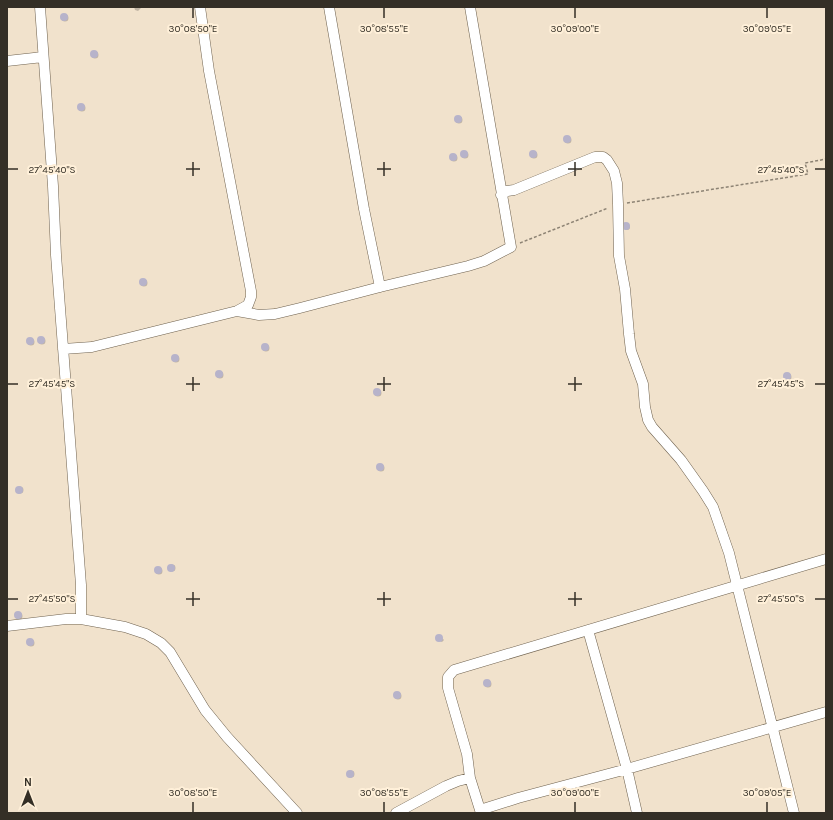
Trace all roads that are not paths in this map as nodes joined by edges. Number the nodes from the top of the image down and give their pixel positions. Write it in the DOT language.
graph roads {
  1 [pos="40,7"];
  2 [pos="200,7"];
  3 [pos="329,7"];
  4 [pos="470,7"];
  5 [pos="43,58"];
  6 [pos="7,61"];
  7 [pos="501,195"];
  8 [pos="380,287"];
  9 [pos="237,311"];
  10 [pos="63,349"];
  11 [pos="826,559"];
  12 [pos="736,586"];
  13 [pos="81,619"];
  14 [pos="7,626"];
  15 [pos="588,630"];
  16 [pos="826,712"];
  17 [pos="771,728"];
  18 [pos="627,769"];
  19 [pos="470,778"];
  20 [pos="481,811"];
  21 [pos="297,813"];
  22 [pos="396,813"];
  23 [pos="637,813"];
  24 [pos="794,813"];
  1 -- 5 [label="street"];
  2 -- 9 [label="street"];
  3 -- 8 [label="street"];
  4 -- 7 [label="street"];
  5 -- 6 [label="street"];
  5 -- 10 [label="street"];
  7 -- 8 [label="street"];
  7 -- 12 [label="street"];
  8 -- 9 [label="street"];
  9 -- 10 [label="street"];
  10 -- 13 [label="street"];
  11 -- 12 [label="street"];
  12 -- 15 [label="street"];
  12 -- 17 [label="street"];
  13 -- 14 [label="street"];
  13 -- 21 [label="street"];
  15 -- 18 [label="street"];
  15 -- 19 [label="street"];
  16 -- 17 [label="street"];
  17 -- 18 [label="street"];
  17 -- 24 [label="street"];
  18 -- 20 [label="street"];
  18 -- 23 [label="street"];
  19 -- 20 [label="street"];
  19 -- 22 [label="street"];
}
